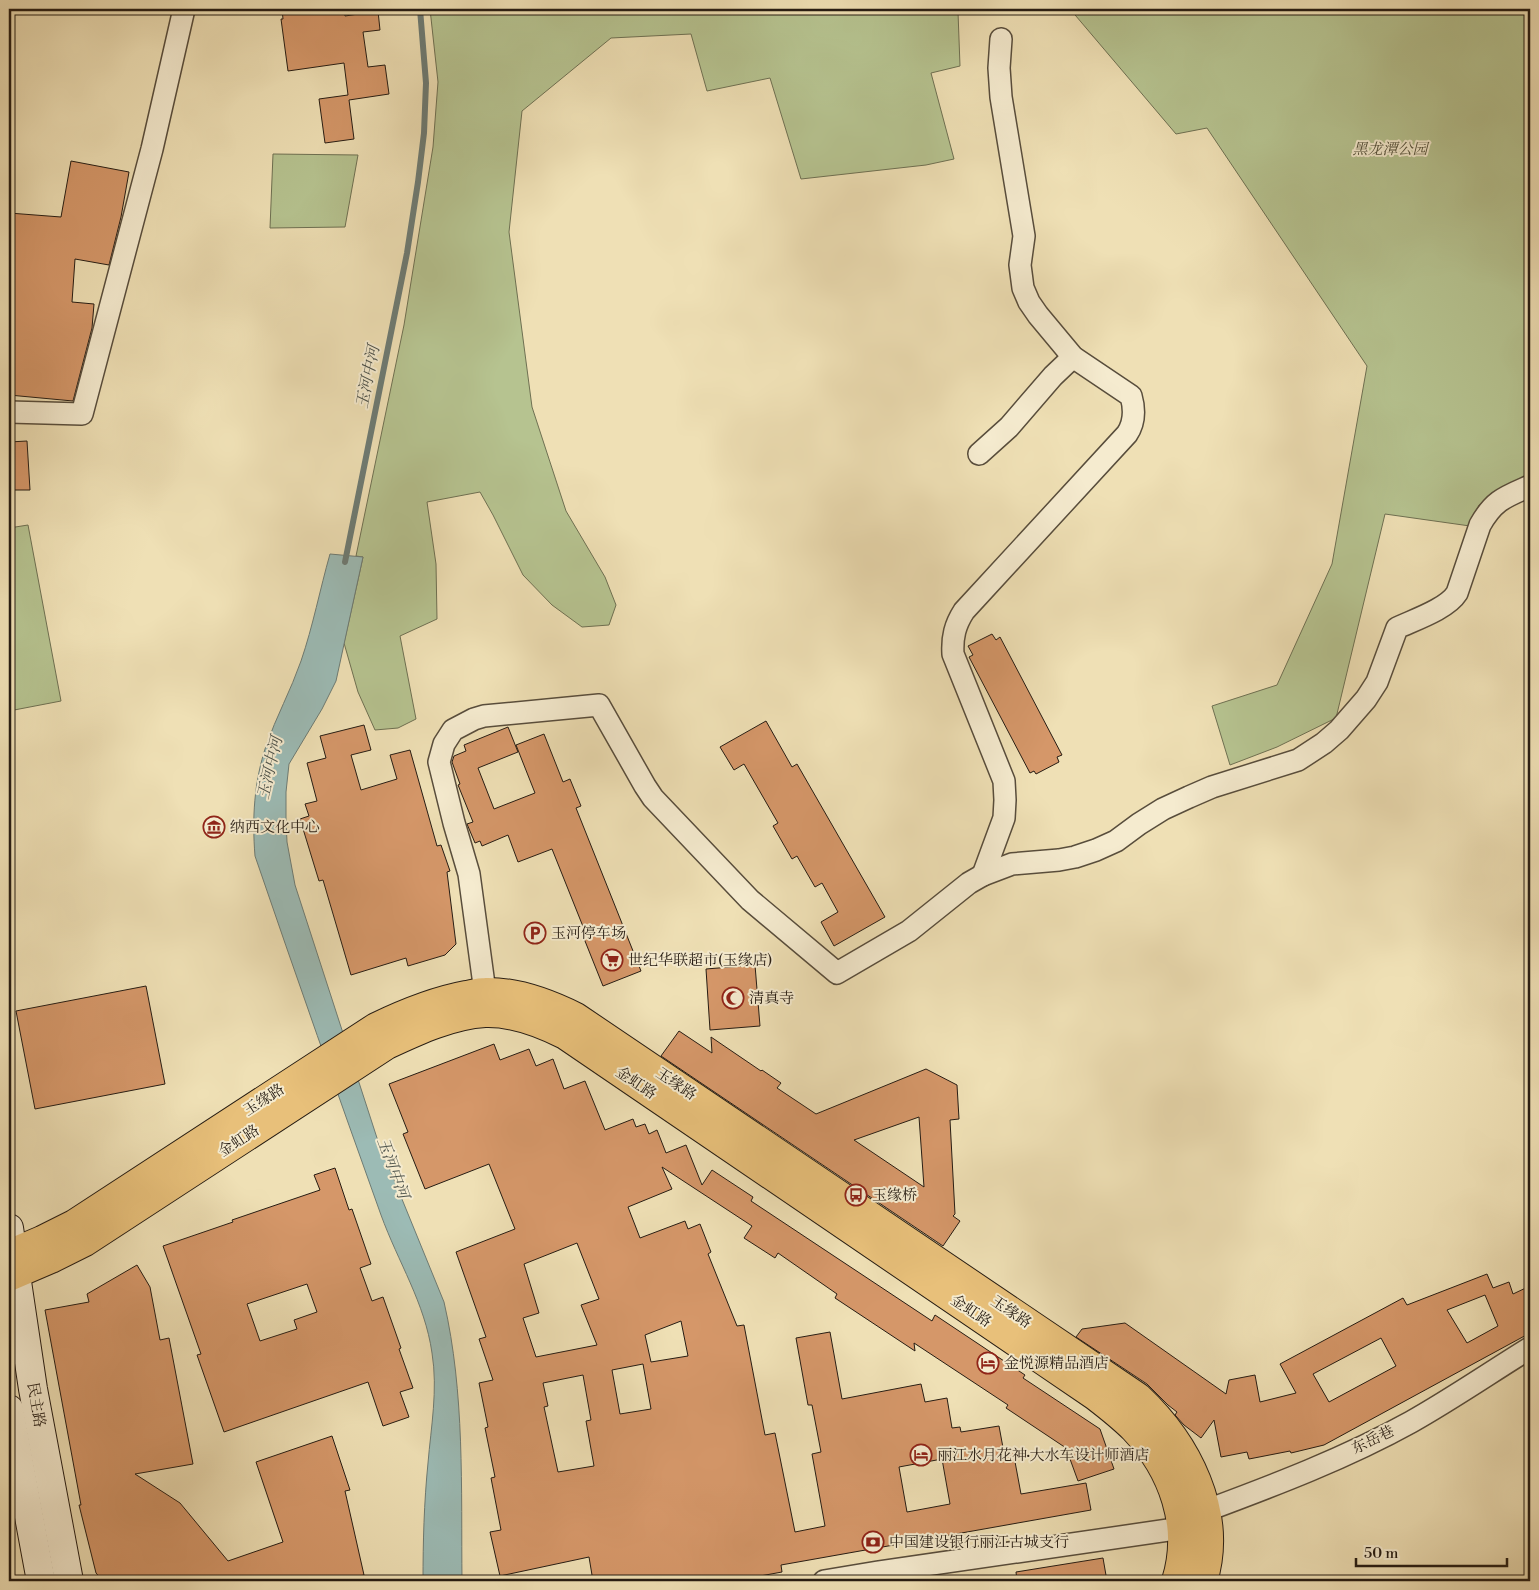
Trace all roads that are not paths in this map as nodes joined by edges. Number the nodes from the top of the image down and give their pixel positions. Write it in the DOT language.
graph roads {
  1 [pos="184,9"];
  2 [pos="1001,39"];
  3 [pos="1072,357"];
  4 [pos="9,412"];
  5 [pos="979,454"];
  6 [pos="1530,486"];
  7 [pos="983,874"];
  8 [pos="484,992"];
  9 [pos="406,1024"];
  10 [pos="11,1257"];
  11 [pos="1530,1348"];
  12 [pos="9,1409"];
  13 [pos="1206,1510"];
  14 [pos="1182,1528"];
  15 [pos="878,1577"];
  16 [pos="41,1581"];
  17 [pos="69,1581"];
  18 [pos="824,1581"];
  19 [pos="1176,1581"];
  20 [pos="1203,1581"];
  1 -- 4 [label="street"];
  2 -- 3 [label="street"];
  3 -- 5 [label="street"];
  3 -- 7 [label="street"];
  6 -- 7 [label="street"];
  7 -- 8 [label="street"];
  8 -- 9 [label="main road, 玉缘路"];
  8 -- 13 [label="main road, 玉缘路"];
  9 -- 10 [label="main road, 金虹路"];
  9 -- 14 [label="main road, 金虹路"];
  10 -- 17 [label="main road, 民主路"];
  11 -- 13 [label="street, 东岳巷"];
  12 -- 16 [label="main road, 民主路"];
  13 -- 20 [label="main road, 玉缘路"];
  14 -- 15 [label="street"];
  14 -- 19 [label="main road, 金虹路"];
  15 -- 18 [label="street"];
}
